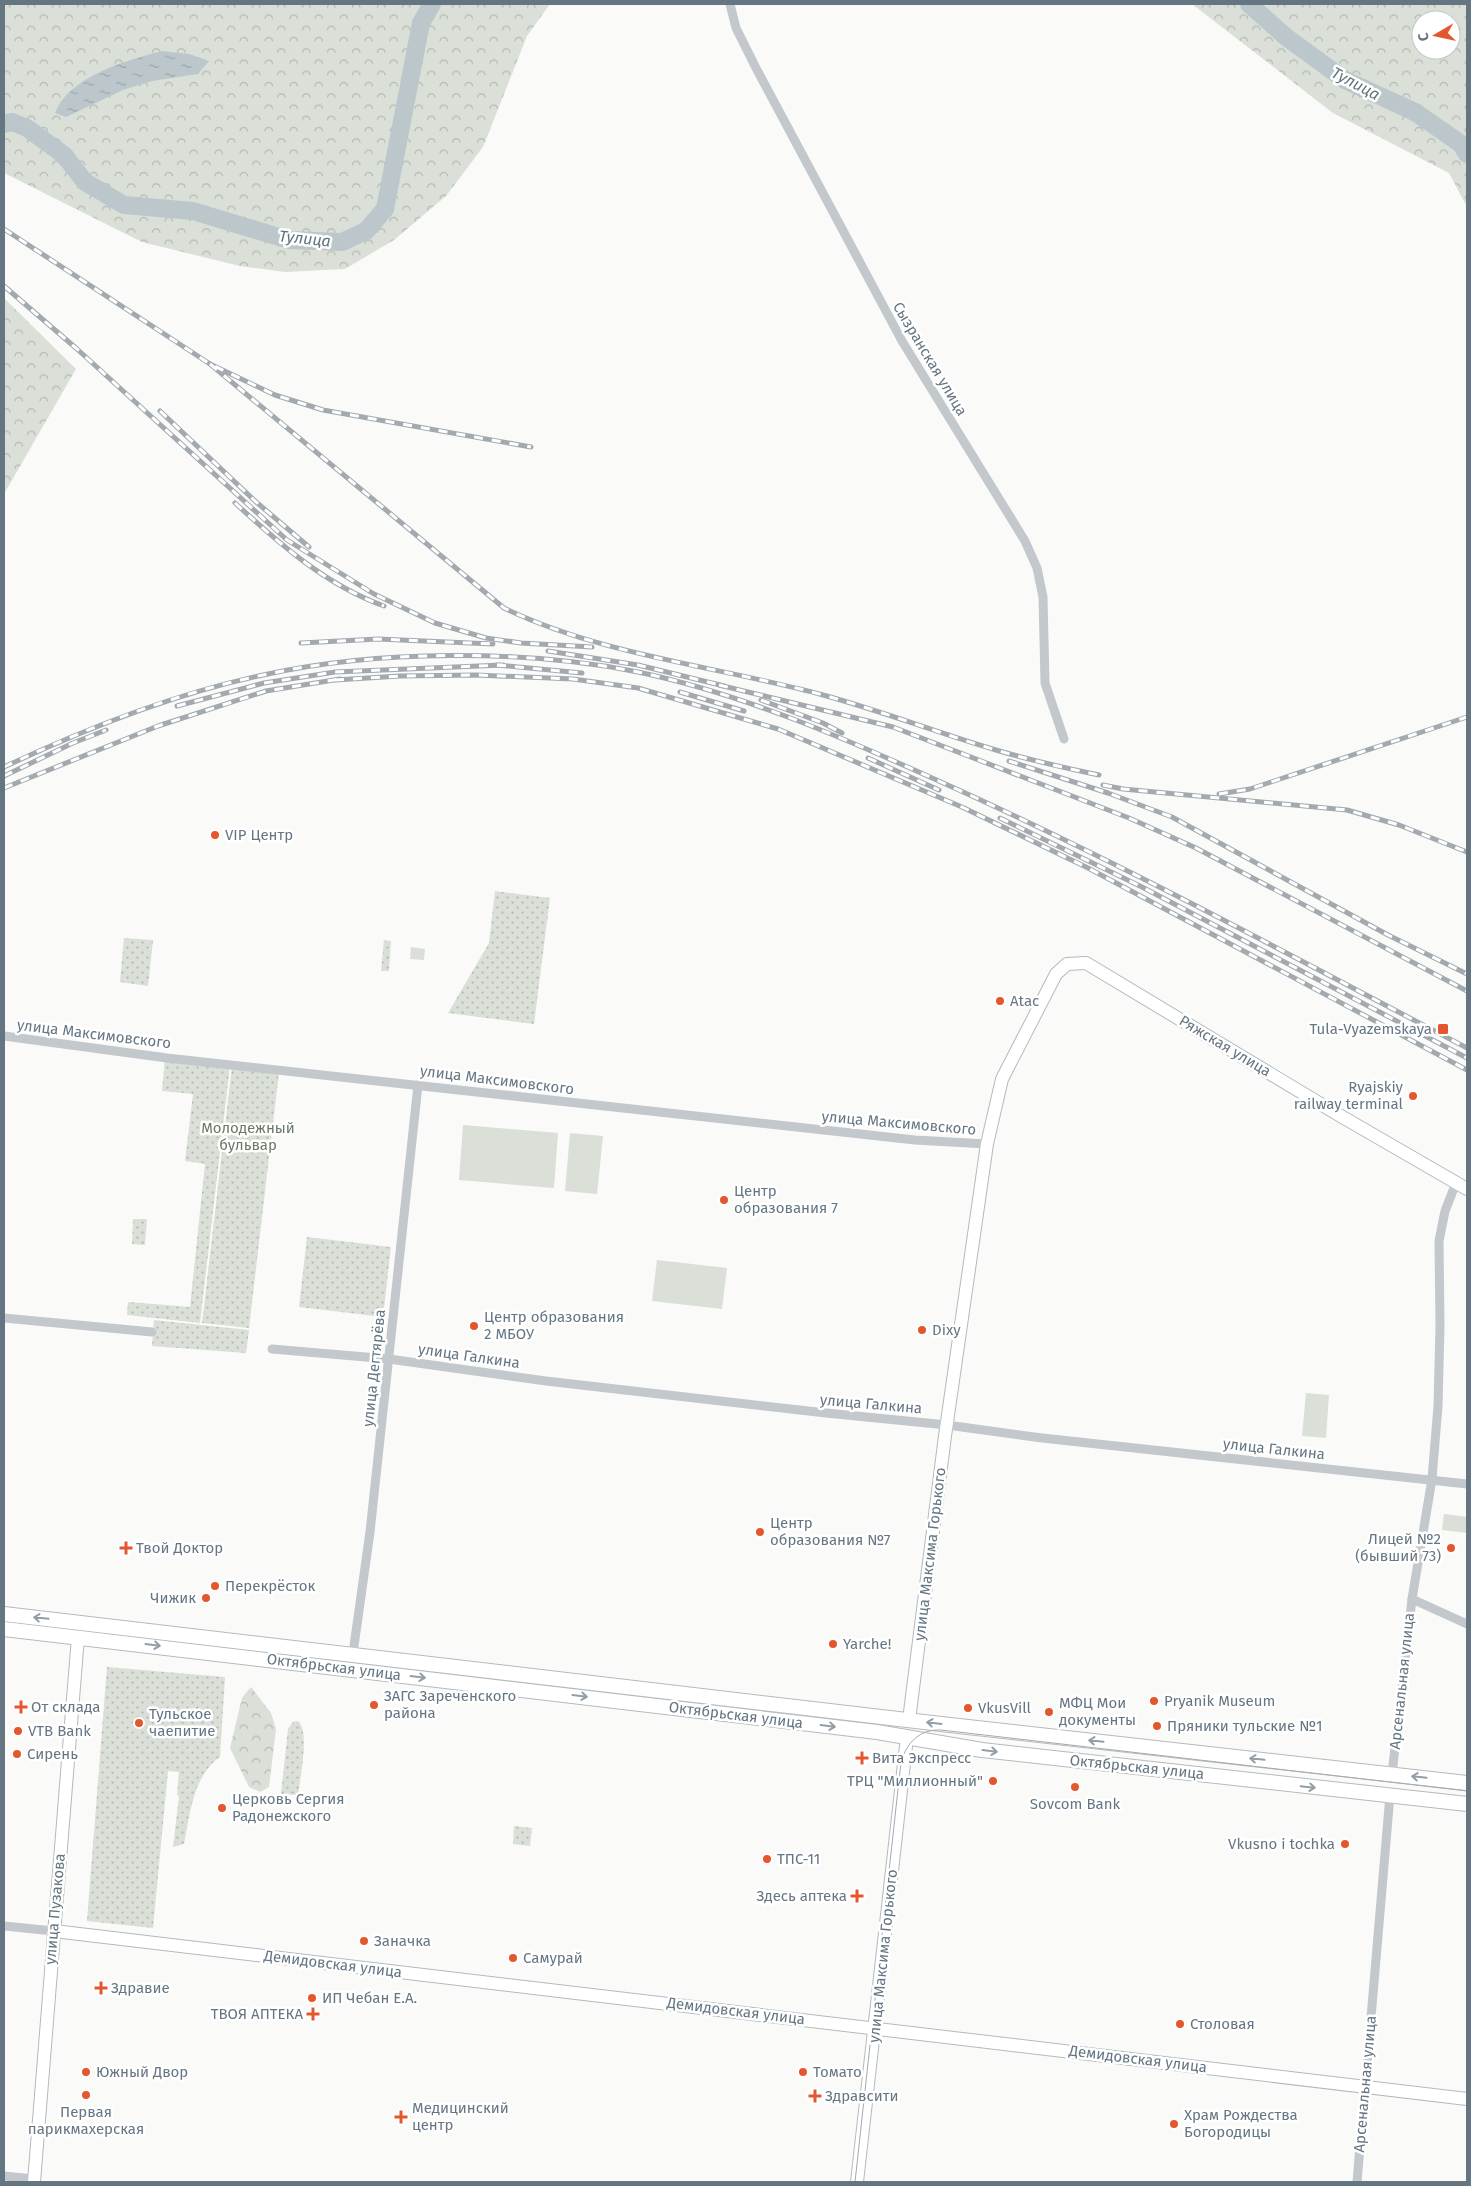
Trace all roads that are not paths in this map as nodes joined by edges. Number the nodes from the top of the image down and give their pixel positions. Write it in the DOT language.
graph roads {
  1 [pos="730,4"];
  2 [pos="1064,739"];
  3 [pos="1086,963"];
  4 [pos="4,1036"];
  5 [pos="418,1085"];
  6 [pos="987,1144"];
  7 [pos="1462,1186"];
  8 [pos="4,1318"];
  9 [pos="152,1332"];
  10 [pos="272,1349"];
  11 [pos="389,1359"];
  12 [pos="947,1425"];
  13 [pos="1432,1479"];
  14 [pos="1467,1484"];
  15 [pos="1412,1599"];
  16 [pos="4,1614"];
  17 [pos="1467,1624"];
  18 [pos="4,1628"];
  19 [pos="78,1630"];
  20 [pos="105,1633"];
  21 [pos="353,1653"];
  22 [pos="909,1720"];
  23 [pos="907,1737"];
  24 [pos="1392,1774"];
  25 [pos="1467,1783"];
  26 [pos="1390,1795"];
  27 [pos="1467,1804"];
  28 [pos="4,1926"];
  29 [pos="54,1931"];
  30 [pos="875,2028"];
  31 [pos="1364,2086"];
  32 [pos="1467,2099"];
  33 [pos="4,2176"];
  34 [pos="34,2180"];
  35 [pos="857,2182"];
  36 [pos="1357,2182"];
  1 -- 2 [label="street, Сызранская улица"];
  3 -- 6 [label="street, улица Максима Горького"];
  3 -- 7 [label="street, Ряжская улица"];
  4 -- 5 [label="street, улица Максимовского"];
  5 -- 6 [label="street, улица Максимовского"];
  5 -- 11 [label="street, улица Дегтярёва"];
  6 -- 12 [label="street, улица Максима Горького"];
  7 -- 13 [label="street, Арсенальная улица"];
  8 -- 9 [label="street"];
  10 -- 11 [label="street, улица Галкина"];
  11 -- 12 [label="street, улица Галкина"];
  11 -- 21 [label="street, улица Дегтярёва"];
  12 -- 13 [label="street, улица Галкина"];
  12 -- 22 [label="street, улица Максима Горького"];
  13 -- 14 [label="street, улица Галкина"];
  13 -- 15 [label="street, Арсенальная улица"];
  15 -- 17 [label="street"];
  15 -- 24 [label="street, Арсенальная улица"];
  19 -- 16 [label="main road, Октябрьская улица, one-way"];
  18 -- 19 [label="main road, Октябрьская улица"];
  19 -- 20 [label="main road, Октябрьская улица"];
  19 -- 29 [label="street, улица Пузакова"];
  20 -- 21 [label="main road, Октябрьская улица"];
  20 -- 23 [label="main road, Октябрьская улица, one-way"];
  21 -- 22 [label="main road, Октябрьская улица"];
  22 -- 23 [label="main road, улица Максима Горького"];
  24 -- 22 [label="main road, Октябрьская улица, one-way"];
  23 -- 26 [label="main road, Октябрьская улица, one-way"];
  23 -- 30 [label="street, улица Максима Горького"];
  25 -- 24 [label="main road, Октябрьская улица, one-way"];
  24 -- 26 [label="main road, Арсенальная улица"];
  26 -- 27 [label="main road, Октябрьская улица"];
  26 -- 31 [label="street, Арсенальная улица"];
  28 -- 29 [label="street, Демидовская улица"];
  29 -- 30 [label="street, Демидовская улица"];
  29 -- 34 [label="street, улица Пузакова"];
  30 -- 31 [label="street, Демидовская улица"];
  30 -- 35 [label="street, улица Максима Горького"];
  31 -- 32 [label="street, Демидовская улица"];
  31 -- 36 [label="street, Арсенальная улица"];
  33 -- 34 [label="street"];
}
